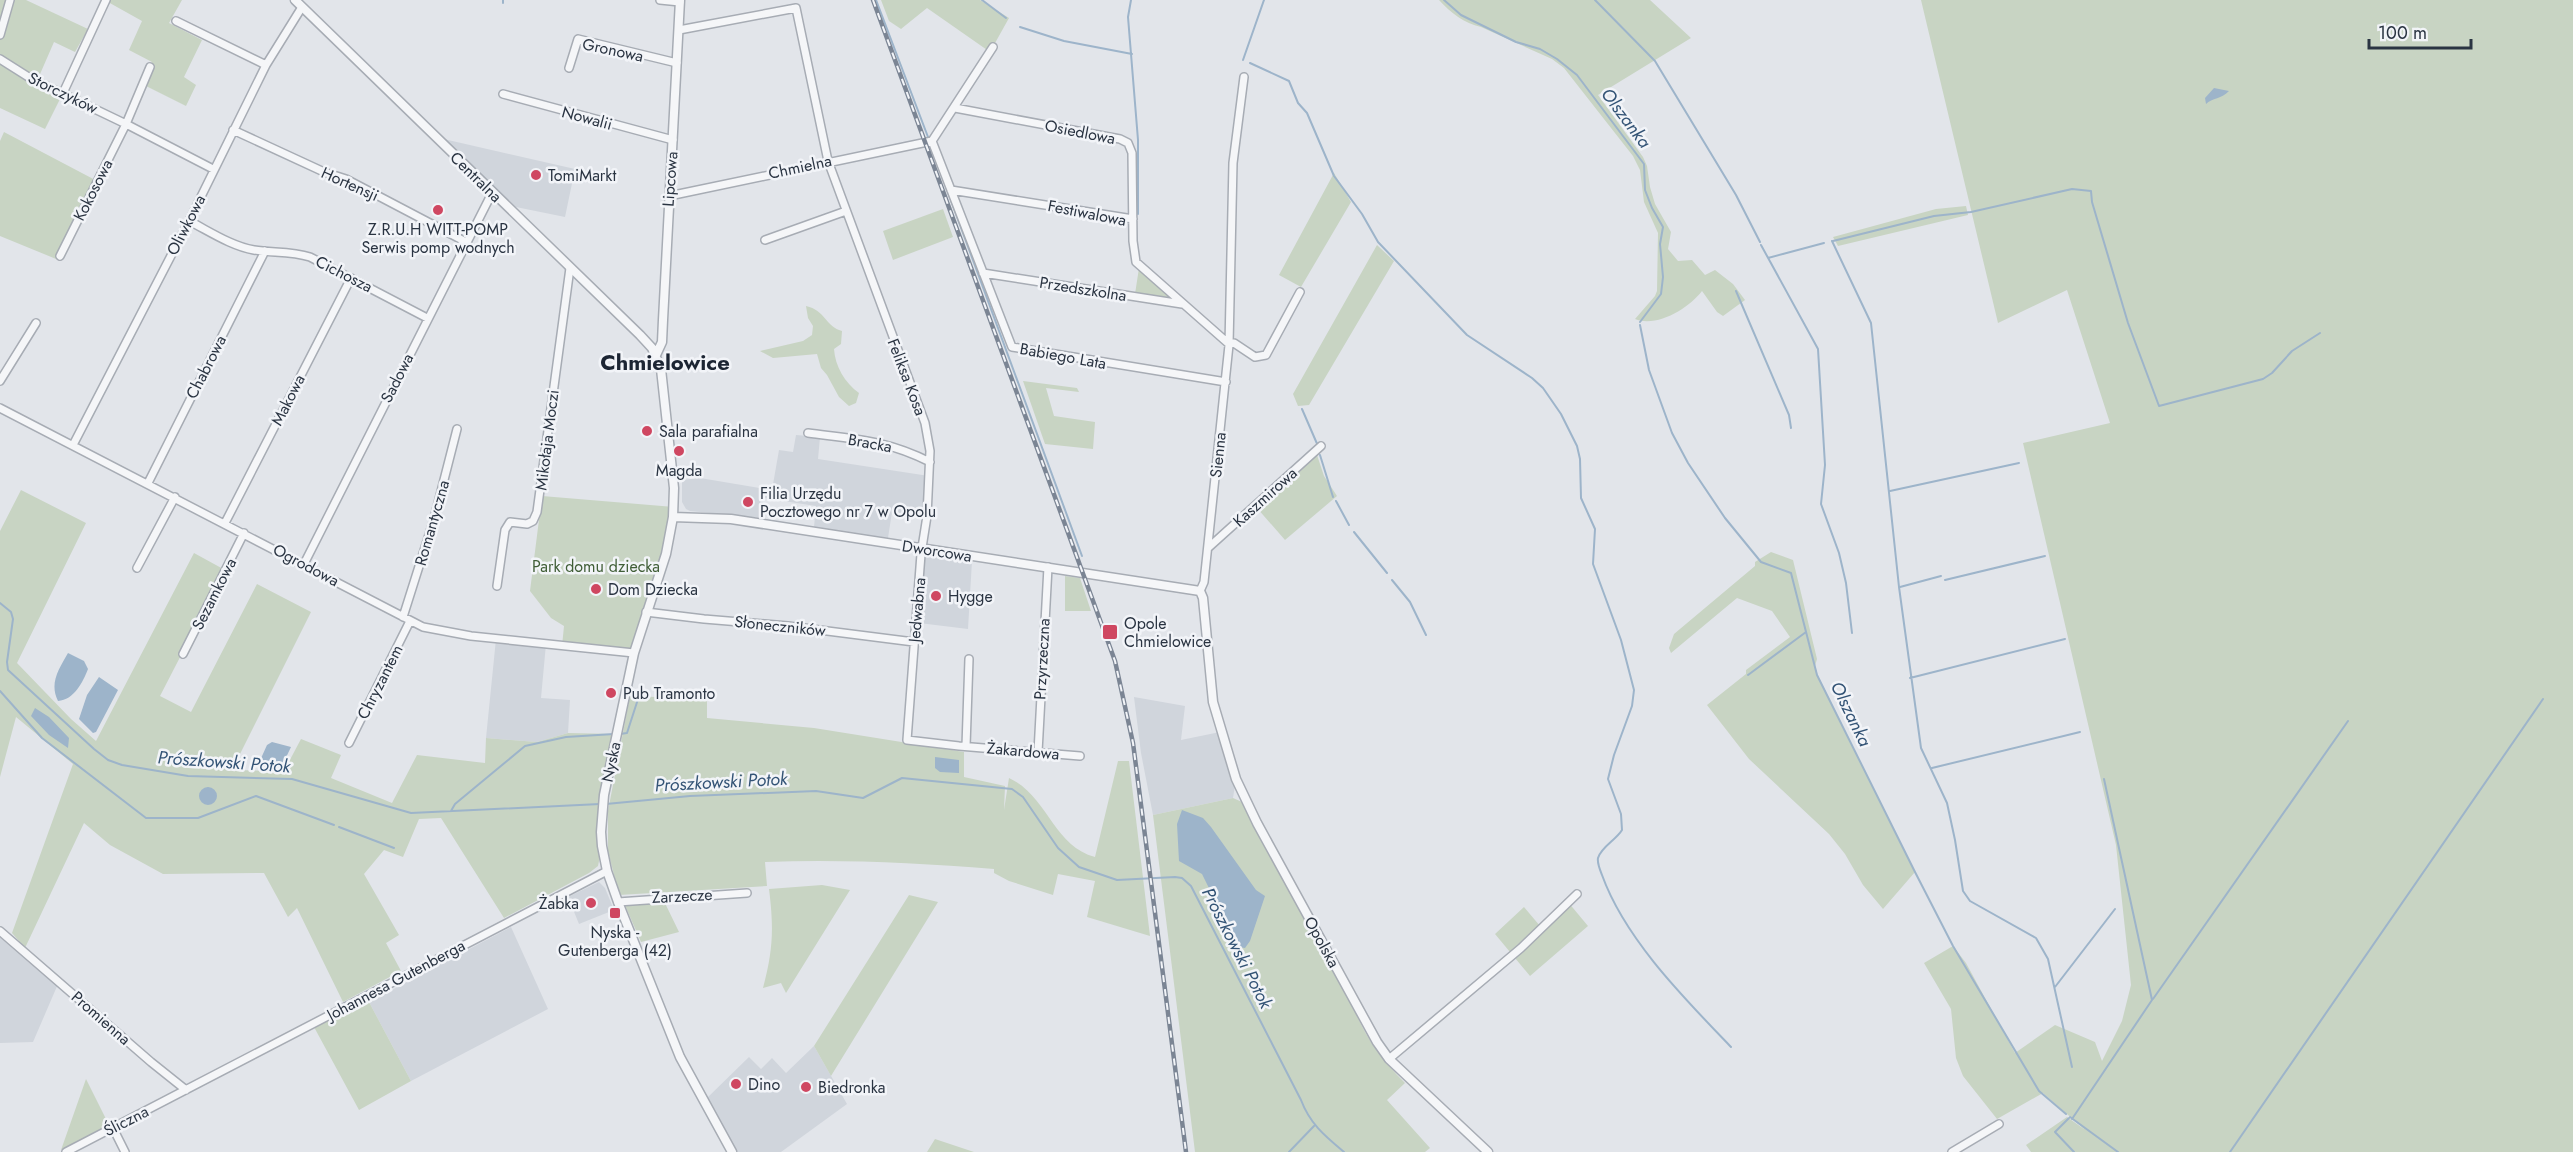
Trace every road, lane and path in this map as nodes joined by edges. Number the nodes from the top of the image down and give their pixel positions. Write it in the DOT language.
graph roads {
  1 [pos="10,0"];
  2 [pos="106,0"];
  3 [pos="660,0"];
  4 [pos="680,1"];
  5 [pos="299,2"];
  6 [pos="176,21"];
  7 [pos="679,30"];
  8 [pos="0,35"];
  9 [pos="993,47"];
  10 [pos="1,61"];
  11 [pos="677,63"];
  12 [pos="266,65"];
  13 [pos="150,67"];
  14 [pos="569,68"];
  15 [pos="1244,76"];
  16 [pos="63,93"];
  17 [pos="503,94"];
  18 [pos="955,108"];
  19 [pos="126,124"];
  20 [pos="233,130"];
  21 [pos="673,140"];
  22 [pos="932,141"];
  23 [pos="828,161"];
  24 [pos="213,169"];
  25 [pos="951,190"];
  26 [pos="492,193"];
  27 [pos="669,196"];
  28 [pos="846,211"];
  29 [pos="1133,219"];
  30 [pos="189,221"];
  31 [pos="765,240"];
  32 [pos="466,242"];
  33 [pos="265,252"];
  34 [pos="60,256"];
  35 [pos="570,268"];
  36 [pos="983,273"];
  37 [pos="351,278"];
  38 [pos="1300,292"];
  39 [pos="1182,304"];
  40 [pos="427,318"];
  41 [pos="36,323"];
  42 [pos="1229,344"];
  43 [pos="656,355"];
  44 [pos="0,381"];
  45 [pos="1226,382"];
  46 [pos="0,408"];
  47 [pos="457,429"];
  48 [pos="808,433"];
  49 [pos="73,445"];
  50 [pos="1321,446"];
  51 [pos="930,462"];
  52 [pos="148,483"];
  53 [pos="175,497"];
  54 [pos="673,517"];
  55 [pos="225,523"];
  56 [pos="244,533"];
  57 [pos="1208,548"];
  58 [pos="923,549"];
  59 [pos="304,564"];
  60 [pos="1048,567"];
  61 [pos="137,568"];
  62 [pos="497,586"];
  63 [pos="1200,591"];
  64 [pos="646,612"];
  65 [pos="407,619"];
  66 [pos="914,642"];
  67 [pos="634,653"];
  68 [pos="183,654"];
  69 [pos="969,659"];
  70 [pos="349,743"];
  71 [pos="966,746"];
  72 [pos="1038,752"];
  73 [pos="1080,756"];
  74 [pos="1257,824"];
  75 [pos="607,871"];
  76 [pos="747,892"];
  77 [pos="1577,894"];
  78 [pos="618,902"];
  79 [pos="0,931"];
  80 [pos="1389,1059"];
  81 [pos="186,1090"];
  82 [pos="1999,1124"];
  83 [pos="113,1128"];
  84 [pos="66,1152"];
  85 [pos="125,1152"];
  86 [pos="732,1152"];
  87 [pos="1488,1152"];
  88 [pos="1952,1152"];
  1 -- 8 [label="street"];
  2 -- 16 [label="street"];
  3 -- 4 [label="street, Lipcowa"];
  4 -- 7 [label="street, Lipcowa"];
  5 -- 12 [label="street, Oliwkowa"];
  5 -- 26 [label="street, Centralna"];
  6 -- 12 [label="street"];
  7 -- 11 [label="street, Lipcowa"];
  7 -- 23 [label="street, Feliksa Kosa"];
  9 -- 18 [label="street"];
  10 -- 16 [label="street, Storczyków"];
  11 -- 14 [label="street, Gronowa"];
  11 -- 21 [label="street, Lipcowa"];
  12 -- 20 [label="street, Oliwkowa"];
  13 -- 19 [label="street"];
  15 -- 42 [label="street, Sienna"];
  16 -- 19 [label="street, Storczyków"];
  17 -- 21 [label="street, Nowalii"];
  18 -- 22 [label="street"];
  18 -- 29 [label="street, Osiedlowa"];
  19 -- 24 [label="street, Storczyków"];
  19 -- 34 [label="street, Kokosowa"];
  20 -- 24 [label="street, Oliwkowa"];
  20 -- 32 [label="street, Hortensji"];
  21 -- 27 [label="street, Lipcowa"];
  22 -- 23 [label="street, Chmielna"];
  22 -- 25 [label="street, Babiego Lata"];
  23 -- 27 [label="street, Chmielna"];
  23 -- 28 [label="street, Feliksa Kosa"];
  24 -- 30 [label="street, Oliwkowa"];
  25 -- 29 [label="street, Festiwalowa"];
  25 -- 36 [label="street, Babiego Lata"];
  26 -- 32 [label="street, Sadowa"];
  26 -- 35 [label="street, Centralna"];
  27 -- 43 [label="street, Lipcowa"];
  28 -- 31 [label="street"];
  28 -- 51 [label="street, Feliksa Kosa"];
  29 -- 39 [label="street, Festiwalowa"];
  30 -- 33 [label="street, Cichosza"];
  30 -- 49 [label="street, Oliwkowa"];
  32 -- 40 [label="street, Sadowa"];
  33 -- 37 [label="street, Cichosza"];
  33 -- 52 [label="street, Chabrowa"];
  35 -- 43 [label="street, Centralna"];
  35 -- 62 [label="street, Mikołaja Moczi"];
  36 -- 39 [label="street, Przedszkolna"];
  36 -- 45 [label="street, Babiego Lata"];
  37 -- 40 [label="street, Cichosza"];
  37 -- 55 [label="street, Makowa"];
  38 -- 42 [label="street, Festiwalowa"];
  39 -- 42 [label="street, Festiwalowa"];
  40 -- 59 [label="street, Sadowa"];
  41 -- 44 [label="street"];
  42 -- 45 [label="street, Sienna"];
  43 -- 54 [label="street, Nyska"];
  45 -- 57 [label="street, Sienna"];
  46 -- 49 [label="street, Ogrodowa"];
  47 -- 65 [label="street, Romantyczna"];
  48 -- 51 [label="street, Bracka"];
  49 -- 52 [label="street, Ogrodowa"];
  50 -- 57 [label="street, Kaszmirowa"];
  51 -- 58 [label="street, Feliksa Kosa"];
  52 -- 53 [label="street, Ogrodowa"];
  53 -- 55 [label="street, Ogrodowa"];
  53 -- 61 [label="street"];
  54 -- 58 [label="street, Dworcowa"];
  54 -- 64 [label="street, Nyska"];
  55 -- 56 [label="street, Ogrodowa"];
  56 -- 59 [label="street, Ogrodowa"];
  56 -- 68 [label="street, Sezamkowa"];
  57 -- 63 [label="street, Sienna"];
  58 -- 60 [label="street, Dworcowa"];
  58 -- 66 [label="street, Jedwabna"];
  59 -- 65 [label="street, Ogrodowa"];
  60 -- 63 [label="street, Dworcowa"];
  60 -- 72 [label="street, Przyrzeczna"];
  63 -- 74 [label="street, Sienna"];
  64 -- 66 [label="street, Słoneczników"];
  64 -- 67 [label="street, Nyska"];
  65 -- 67 [label="street, Ogrodowa"];
  65 -- 70 [label="street, Chryzantem"];
  66 -- 71 [label="street, Jedwabna"];
  67 -- 75 [label="street, Nyska"];
  69 -- 71 [label="street"];
  71 -- 72 [label="street, Żakardowa"];
  72 -- 73 [label="street, Żakardowa"];
  74 -- 80 [label="street, Opolska"];
  75 -- 78 [label="street, Nyska"];
  75 -- 81 [label="street, Johannesa Gutenberga"];
  76 -- 78 [label="street, Zarzecze"];
  77 -- 80 [label="street"];
  78 -- 86 [label="street, Nyska"];
  79 -- 81 [label="street, Promienna"];
  80 -- 87 [label="street, Opolska"];
  81 -- 83 [label="street, Śliczna"];
  82 -- 88 [label="street"];
  83 -- 84 [label="street, Śliczna"];
  83 -- 85 [label="street"];
}
